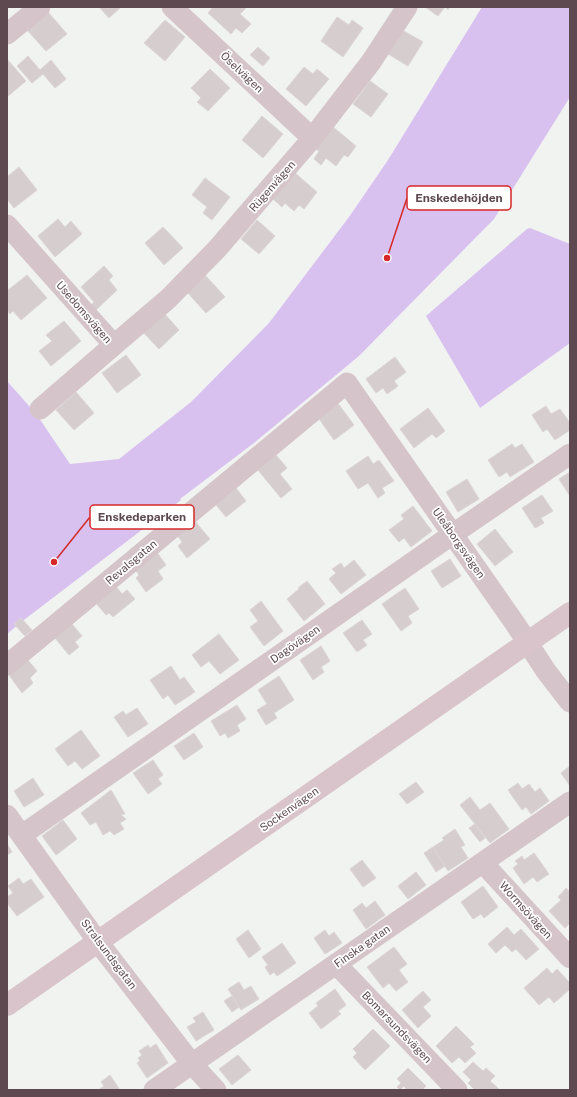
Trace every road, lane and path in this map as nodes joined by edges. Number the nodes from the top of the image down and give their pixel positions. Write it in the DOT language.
graph roads {
  1 [pos="40,7"];
  2 [pos="172,7"];
  3 [pos="408,7"];
  4 [pos="7,34"];
  5 [pos="312,138"];
  6 [pos="7,225"];
  7 [pos="114,345"];
  8 [pos="347,383"];
  9 [pos="40,409"];
  10 [pos="570,454"];
  11 [pos="453,534"];
  12 [pos="570,613"];
  13 [pos="527,643"];
  14 [pos="7,664"];
  15 [pos="570,702"];
  16 [pos="570,802"];
  17 [pos="7,815"];
  18 [pos="22,835"];
  19 [pos="483,862"];
  20 [pos="98,942"];
  21 [pos="570,958"];
  22 [pos="336,964"];
  23 [pos="7,1005"];
  24 [pos="192,1064"];
  25 [pos="154,1090"];
  26 [pos="216,1090"];
  27 [pos="457,1090"];
  1 -- 4 [label="street"];
  2 -- 5 [label="street, Öselvägen"];
  3 -- 5 [label="street, Rügenvägen"];
  5 -- 7 [label="street, Rügenvägen"];
  6 -- 7 [label="street, Usedomsvägen"];
  7 -- 9 [label="street, Usedomsvägen"];
  8 -- 11 [label="street, Uleåborgsvägen"];
  8 -- 14 [label="street, Revalsgatan"];
  10 -- 11 [label="street, Dagövägen"];
  11 -- 13 [label="street, Uleåborgsvägen"];
  11 -- 18 [label="street, Dagövägen"];
  12 -- 13 [label="street, Sockenvägen"];
  13 -- 15 [label="street, Uleåborgsvägen"];
  13 -- 20 [label="street, Sockenvägen"];
  16 -- 19 [label="street, Finska gatan"];
  17 -- 18 [label="street, Stralsundsgatan"];
  18 -- 20 [label="street, Stralsundsgatan"];
  19 -- 21 [label="street, Wormsövägen"];
  19 -- 22 [label="street, Finska gatan"];
  20 -- 23 [label="street, Sockenvägen"];
  20 -- 24 [label="street, Stralsundsgatan"];
  22 -- 24 [label="street, Finska gatan"];
  22 -- 27 [label="street, Bomarsundsvägen"];
  24 -- 25 [label="street, Finska gatan"];
  24 -- 26 [label="street, Stralsundsgatan"];
}
